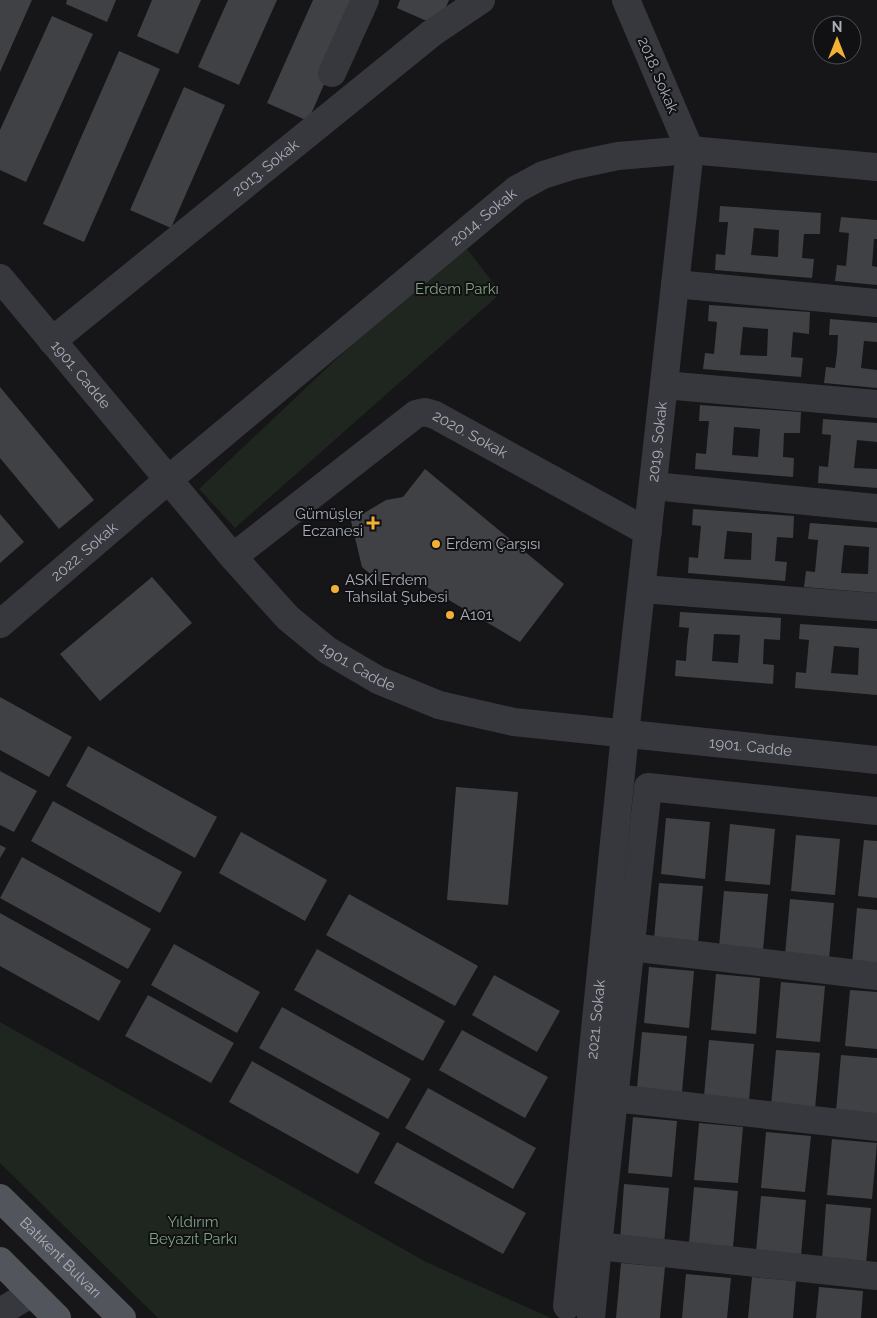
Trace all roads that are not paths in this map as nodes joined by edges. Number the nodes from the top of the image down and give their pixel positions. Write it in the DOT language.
graph roads {
  1 [pos="365,0"];
  2 [pos="481,0"];
  3 [pos="626,0"];
  4 [pos="332,73"];
  5 [pos="690,150"];
  6 [pos="877,167"];
  7 [pos="0,278"];
  8 [pos="676,284"];
  9 [pos="877,303"];
  10 [pos="52,340"];
  11 [pos="664,385"];
  12 [pos="877,404"];
  13 [pos="168,480"];
  14 [pos="653,486"];
  15 [pos="877,508"];
  16 [pos="648,532"];
  17 [pos="233,557"];
  18 [pos="642,589"];
  19 [pos="877,608"];
  20 [pos="0,624"];
  21 [pos="625,734"];
  22 [pos="877,760"];
  23 [pos="877,811"];
  24 [pos="630,947"];
  25 [pos="877,976"];
  26 [pos="614,1098"];
  27 [pos="877,1127"];
  28 [pos="0,1198"];
  29 [pos="598,1246"];
  30 [pos="0,1261"];
  31 [pos="877,1276"];
  32 [pos="32,1293"];
  33 [pos="567,1306"];
  34 [pos="0,1312"];
  35 [pos="58,1318"];
  36 [pos="122,1318"];
  37 [pos="591,1318"];
  1 -- 4 [label="street"];
  2 -- 10 [label="street, 2013. Sokak"];
  3 -- 5 [label="street, 2018. Sokak"];
  5 -- 6 [label="street, 2014. Sokak"];
  5 -- 8 [label="street, 2019. Sokak"];
  5 -- 13 [label="street, 2014. Sokak"];
  7 -- 10 [label="street, 1901. Cadde"];
  8 -- 9 [label="street"];
  8 -- 11 [label="street, 2019. Sokak"];
  10 -- 13 [label="street, 1901. Cadde"];
  11 -- 12 [label="street"];
  11 -- 14 [label="street, 2019. Sokak"];
  13 -- 17 [label="street, 1901. Cadde"];
  13 -- 20 [label="street, 2022. Sokak"];
  14 -- 15 [label="street"];
  14 -- 16 [label="street, 2019. Sokak"];
  16 -- 17 [label="street, 2020. Sokak"];
  16 -- 18 [label="street, 2019. Sokak"];
  17 -- 21 [label="street, 1901. Cadde"];
  18 -- 19 [label="street"];
  18 -- 21 [label="street, 2019. Sokak"];
  21 -- 22 [label="street, 1901. Cadde"];
  21 -- 33 [label="street, 2021. Sokak"];
  23 -- 24 [label="street"];
  24 -- 25 [label="street"];
  24 -- 26 [label="street"];
  26 -- 27 [label="street"];
  26 -- 29 [label="street"];
  28 -- 36 [label="main road, Batıkent Bulvarı"];
  29 -- 31 [label="street"];
  29 -- 37 [label="street"];
  30 -- 32 [label="main road"];
  32 -- 34 [label="street"];
  32 -- 35 [label="main road"];
}
